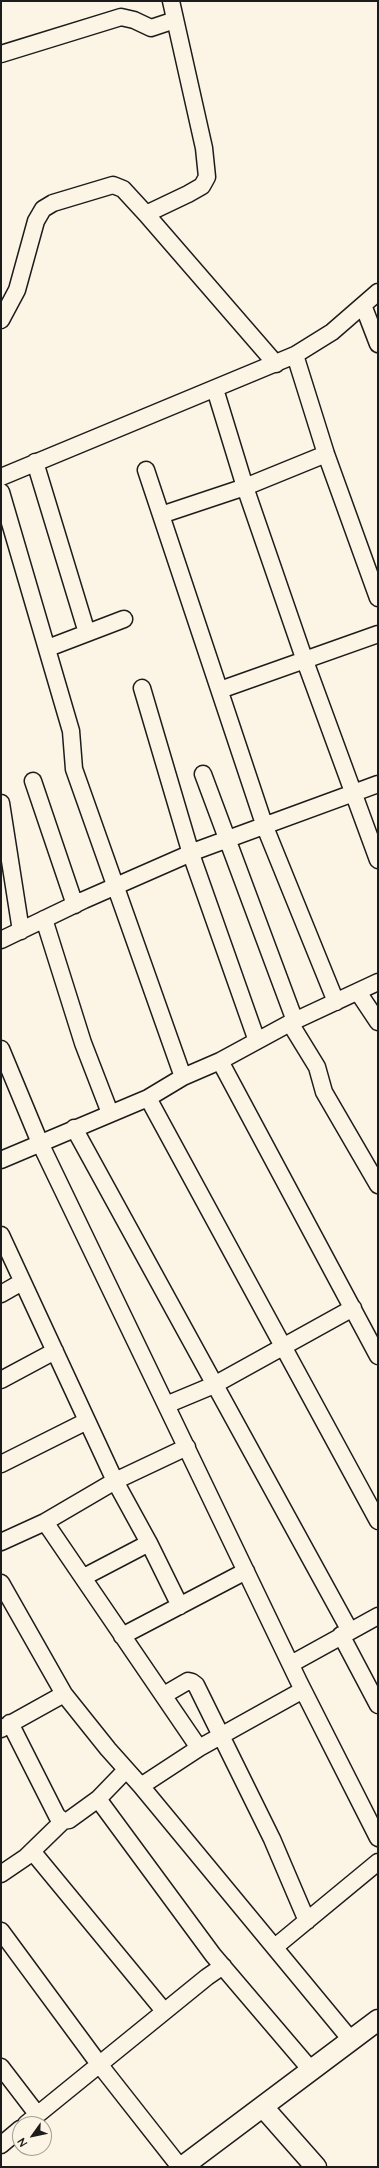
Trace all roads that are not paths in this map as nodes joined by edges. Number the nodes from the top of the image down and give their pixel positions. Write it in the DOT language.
graph roads {
  1 [pos="171,1"];
  2 [pos="175,20"];
  3 [pos="1,54"];
  4 [pos="146,214"];
  5 [pos="378,292"];
  6 [pos="363,305"];
  7 [pos="1,320"];
  8 [pos="378,344"];
  9 [pos="295,355"];
  10 [pos="276,364"];
  11 [pos="215,390"];
  12 [pos="326,454"];
  13 [pos="35,462"];
  14 [pos="146,470"];
  15 [pos="1,477"];
  16 [pos="245,488"];
  17 [pos="1,492"];
  18 [pos="161,515"];
  19 [pos="378,598"];
  20 [pos="124,619"];
  21 [pos="87,633"];
  22 [pos="378,634"];
  23 [pos="48,648"];
  24 [pos="305,661"];
  25 [pos="142,688"];
  26 [pos="220,690"];
  27 [pos="203,774"];
  28 [pos="33,780"];
  29 [pos="378,784"];
  30 [pos="354,793"];
  31 [pos="1,803"];
  32 [pos="265,827"];
  33 [pos="227,840"];
  34 [pos="191,854"];
  35 [pos="378,860"];
  36 [pos="115,887"];
  37 [pos="74,905"];
  38 [pos="44,919"];
  39 [pos="21,931"];
  40 [pos="1,940"];
  41 [pos="378,982"];
  42 [pos="358,992"];
  43 [pos="336,1002"];
  44 [pos="293,1022"];
  45 [pos="378,1022"];
  46 [pos="257,1041"];
  47 [pos="1,1049"];
  48 [pos="220,1061"];
  49 [pos="183,1077"];
  50 [pos="148,1098"];
  51 [pos="110,1113"];
  52 [pos="74,1128"];
  53 [pos="40,1143"];
  54 [pos="1,1160"];
  55 [pos="378,1185"];
  56 [pos="1,1235"];
  57 [pos="22,1282"];
  58 [pos="1,1294"];
  59 [pos="353,1308"];
  60 [pos="373,1333"];
  61 [pos="282,1346"];
  62 [pos="55,1351"];
  63 [pos="378,1356"];
  64 [pos="1,1380"];
  65 [pos="214,1385"];
  66 [pos="166,1405"];
  67 [pos="87,1421"];
  68 [pos="187,1447"];
  69 [pos="1,1464"];
  70 [pos="115,1481"];
  71 [pos="378,1521"];
  72 [pos="45,1522"];
  73 [pos="1,1542"];
  74 [pos="149,1543"];
  75 [pos="246,1571"];
  76 [pos="84,1577"];
  77 [pos="1,1583"];
  78 [pos="180,1606"];
  79 [pos="378,1616"];
  80 [pos="345,1633"];
  81 [pos="122,1636"];
  82 [pos="291,1664"];
  83 [pos="303,1690"];
  84 [pos="64,1694"];
  85 [pos="376,1694"];
  86 [pos="164,1695"];
  87 [pos="3,1727"];
  88 [pos="222,1735"];
  89 [pos="200,1748"];
  90 [pos="126,1770"];
  91 [pos="142,1786"];
  92 [pos="98,1799"];
  93 [pos="63,1821"];
  94 [pos="378,1838"];
  95 [pos="32,1851"];
  96 [pos="378,1862"];
  97 [pos="1,1874"];
  98 [pos="307,1921"];
  99 [pos="1,1931"];
  100 [pos="275,1947"];
  101 [pos="223,1966"];
  102 [pos="164,2011"];
  103 [pos="378,2020"];
  104 [pos="351,2040"];
  105 [pos="99,2064"];
  106 [pos="1,2067"];
  107 [pos="311,2070"];
  108 [pos="263,2107"];
  109 [pos="29,2116"];
  110 [pos="35,2116"];
  111 [pos="12,2136"];
  112 [pos="1,2145"];
  113 [pos="181,2167"];
  114 [pos="316,2167"];
  1 -- 2 [label="street"];
  2 -- 3 [label="street"];
  2 -- 4 [label="street"];
  4 -- 7 [label="street"];
  4 -- 10 [label="street"];
  5 -- 6 [label="street"];
  6 -- 8 [label="street"];
  6 -- 9 [label="street"];
  9 -- 10 [label="street"];
  9 -- 12 [label="street"];
  10 -- 11 [label="street"];
  11 -- 13 [label="street"];
  11 -- 16 [label="street"];
  12 -- 16 [label="street"];
  12 -- 19 [label="street"];
  13 -- 15 [label="street"];
  13 -- 21 [label="street"];
  14 -- 18 [label="street"];
  16 -- 18 [label="street"];
  16 -- 24 [label="street"];
  17 -- 23 [label="street"];
  18 -- 26 [label="street"];
  20 -- 21 [label="street"];
  21 -- 23 [label="street"];
  22 -- 24 [label="street"];
  23 -- 36 [label="street"];
  24 -- 26 [label="street"];
  24 -- 30 [label="street"];
  25 -- 34 [label="street"];
  26 -- 32 [label="street"];
  27 -- 33 [label="street"];
  28 -- 37 [label="street"];
  29 -- 30 [label="street"];
  30 -- 32 [label="street"];
  30 -- 35 [label="street"];
  31 -- 39 [label="street"];
  32 -- 33 [label="street"];
  32 -- 43 [label="street"];
  33 -- 34 [label="street"];
  33 -- 44 [label="street"];
  34 -- 36 [label="street"];
  34 -- 46 [label="street"];
  36 -- 37 [label="street"];
  36 -- 49 [label="street"];
  37 -- 38 [label="street"];
  38 -- 39 [label="street"];
  38 -- 51 [label="street"];
  39 -- 40 [label="street"];
  41 -- 42 [label="street"];
  42 -- 43 [label="street"];
  42 -- 45 [label="street"];
  43 -- 44 [label="street"];
  44 -- 46 [label="street"];
  44 -- 55 [label="street"];
  46 -- 48 [label="street"];
  47 -- 53 [label="street"];
  48 -- 49 [label="street"];
  48 -- 59 [label="street"];
  49 -- 50 [label="street"];
  50 -- 51 [label="street"];
  50 -- 61 [label="street"];
  51 -- 52 [label="street"];
  52 -- 53 [label="street"];
  52 -- 65 [label="street"];
  53 -- 54 [label="street"];
  53 -- 66 [label="street"];
  56 -- 57 [label="street"];
  57 -- 58 [label="street"];
  57 -- 62 [label="street"];
  59 -- 60 [label="street"];
  59 -- 61 [label="street"];
  60 -- 63 [label="street"];
  61 -- 65 [label="street"];
  61 -- 71 [label="street"];
  62 -- 64 [label="street"];
  62 -- 67 [label="street"];
  65 -- 66 [label="street"];
  65 -- 80 [label="street"];
  66 -- 68 [label="street"];
  67 -- 69 [label="street"];
  67 -- 70 [label="street"];
  68 -- 70 [label="street"];
  68 -- 75 [label="street"];
  70 -- 72 [label="street"];
  70 -- 74 [label="street"];
  72 -- 73 [label="street"];
  72 -- 76 [label="street"];
  74 -- 76 [label="street"];
  74 -- 78 [label="street"];
  75 -- 78 [label="street"];
  75 -- 82 [label="street"];
  76 -- 81 [label="street"];
  77 -- 84 [label="street"];
  78 -- 81 [label="street"];
  79 -- 80 [label="street"];
  80 -- 82 [label="street"];
  80 -- 85 [label="street"];
  81 -- 86 [label="street"];
  82 -- 83 [label="street"];
  83 -- 88 [label="street"];
  83 -- 94 [label="street"];
  84 -- 87 [label="street"];
  84 -- 90 [label="street"];
  86 -- 88 [label="street"];
  86 -- 89 [label="street"];
  87 -- 93 [label="street"];
  88 -- 89 [label="street"];
  88 -- 98 [label="street"];
  89 -- 91 [label="street"];
  90 -- 91 [label="street"];
  90 -- 92 [label="street"];
  91 -- 100 [label="street"];
  92 -- 93 [label="street"];
  92 -- 101 [label="street"];
  93 -- 95 [label="street"];
  95 -- 97 [label="street"];
  95 -- 102 [label="street"];
  96 -- 98 [label="street"];
  98 -- 100 [label="street"];
  99 -- 105 [label="street"];
  100 -- 104 [label="street"];
  101 -- 102 [label="street"];
  101 -- 107 [label="street"];
  102 -- 105 [label="street"];
  103 -- 104 [label="street"];
  104 -- 107 [label="street"];
  105 -- 110 [label="street"];
  105 -- 113 [label="street"];
  106 -- 109 [label="street"];
  107 -- 108 [label="street"];
  108 -- 113 [label="street"];
  108 -- 114 [label="street"];
  111 -- 112 [label="street"];
}
